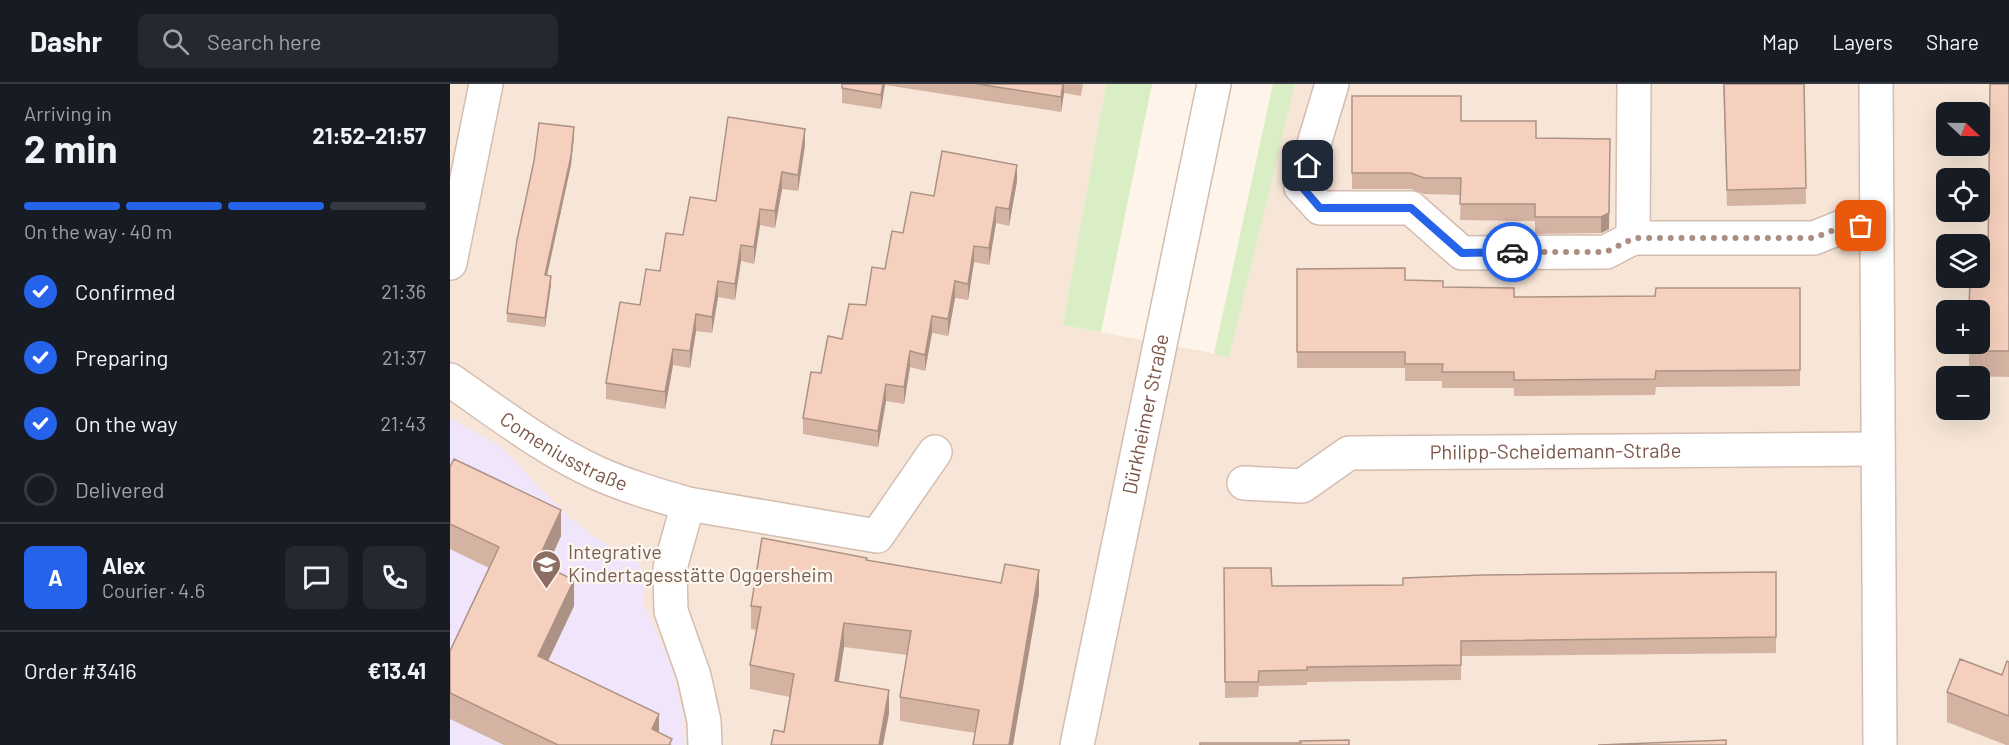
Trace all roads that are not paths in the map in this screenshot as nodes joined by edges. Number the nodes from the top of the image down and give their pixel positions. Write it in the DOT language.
graph roads {
  1 [pos="486,84"];
  2 [pos="1214,84"];
  3 [pos="1332,84"];
  4 [pos="1634,84"];
  5 [pos="1876,84"];
  6 [pos="1813,216"];
  7 [pos="1844,226"];
  8 [pos="1878,226"];
  9 [pos="1634,238"];
  10 [pos="450,263"];
  11 [pos="450,380"];
  12 [pos="1878,449"];
  13 [pos="935,452"];
  14 [pos="1244,483"];
  15 [pos="688,504"];
  16 [pos="705,745"];
  17 [pos="1077,745"];
  18 [pos="1880,745"];
  1 -- 10 [label="street"];
  2 -- 17 [label="street, Dürkheimer Straße"];
  3 -- 9 [label="street"];
  4 -- 9 [label="street"];
  5 -- 8 [label="street"];
  6 -- 7 [label="street"];
  7 -- 8 [label="street"];
  7 -- 9 [label="street"];
  8 -- 12 [label="street"];
  11 -- 15 [label="street, Comeniusstraße"];
  12 -- 14 [label="street, Philipp-Scheidemann-Straße"];
  12 -- 18 [label="street"];
  13 -- 15 [label="street, Comeniusstraße"];
  15 -- 16 [label="street"];
}
